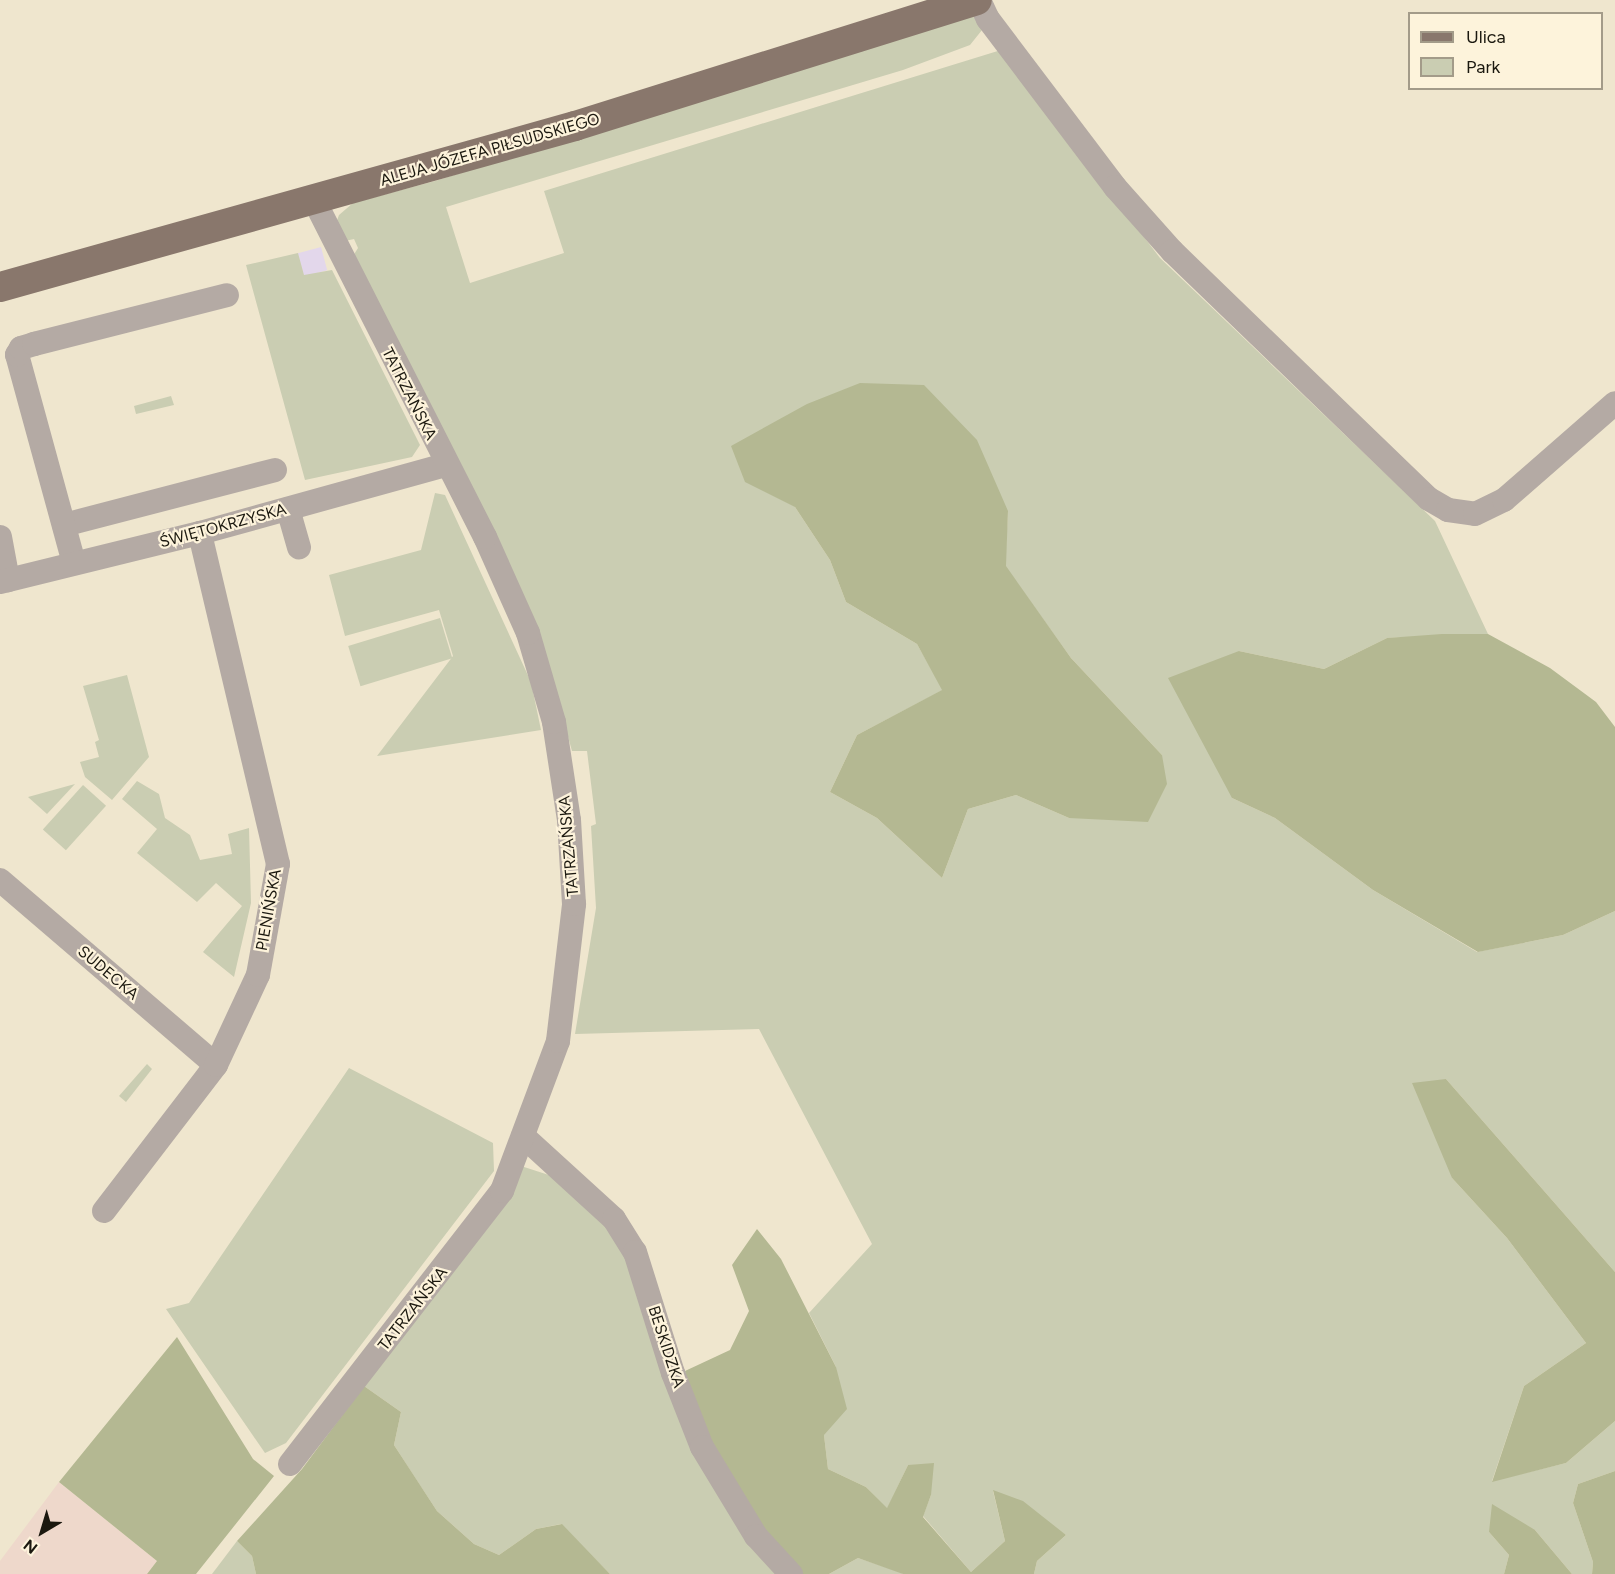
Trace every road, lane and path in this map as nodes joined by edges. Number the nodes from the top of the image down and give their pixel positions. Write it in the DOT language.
graph roads {
  1 [pos="967,2"];
  2 [pos="314,200"];
  3 [pos="0,286"];
  4 [pos="227,295"];
  5 [pos="1615,403"];
  6 [pos="445,465"];
  7 [pos="275,470"];
  8 [pos="288,509"];
  9 [pos="64,525"];
  10 [pos="200,533"];
  11 [pos="0,537"];
  12 [pos="299,547"];
  13 [pos="74,563"];
  14 [pos="4,581"];
  15 [pos="0,880"];
  16 [pos="216,1065"];
  17 [pos="523,1136"];
  18 [pos="104,1211"];
  19 [pos="290,1464"];
  20 [pos="791,1574"];
  1 -- 2 [label="main road, ALEJA JÓZEFA PIŁSUDSKIEGO"];
  1 -- 5 [label="street"];
  2 -- 3 [label="main road, ALEJA JÓZEFA PIŁSUDSKIEGO"];
  2 -- 6 [label="street, TATRZAŃSKA"];
  4 -- 9 [label="street"];
  6 -- 8 [label="street, ŚWIĘTOKRZYSKA"];
  6 -- 17 [label="street, TATRZAŃSKA"];
  7 -- 9 [label="street"];
  8 -- 10 [label="street, ŚWIĘTOKRZYSKA"];
  8 -- 12 [label="street"];
  9 -- 13 [label="street"];
  10 -- 13 [label="street, ŚWIĘTOKRZYSKA"];
  10 -- 16 [label="street, PIENIŃSKA"];
  11 -- 14 [label="street"];
  13 -- 14 [label="street, ŚWIĘTOKRZYSKA"];
  15 -- 16 [label="street, SUDECKA"];
  16 -- 18 [label="street, PIENIŃSKA"];
  17 -- 19 [label="street, TATRZAŃSKA"];
  17 -- 20 [label="street, BESKIDZKA"];
}
